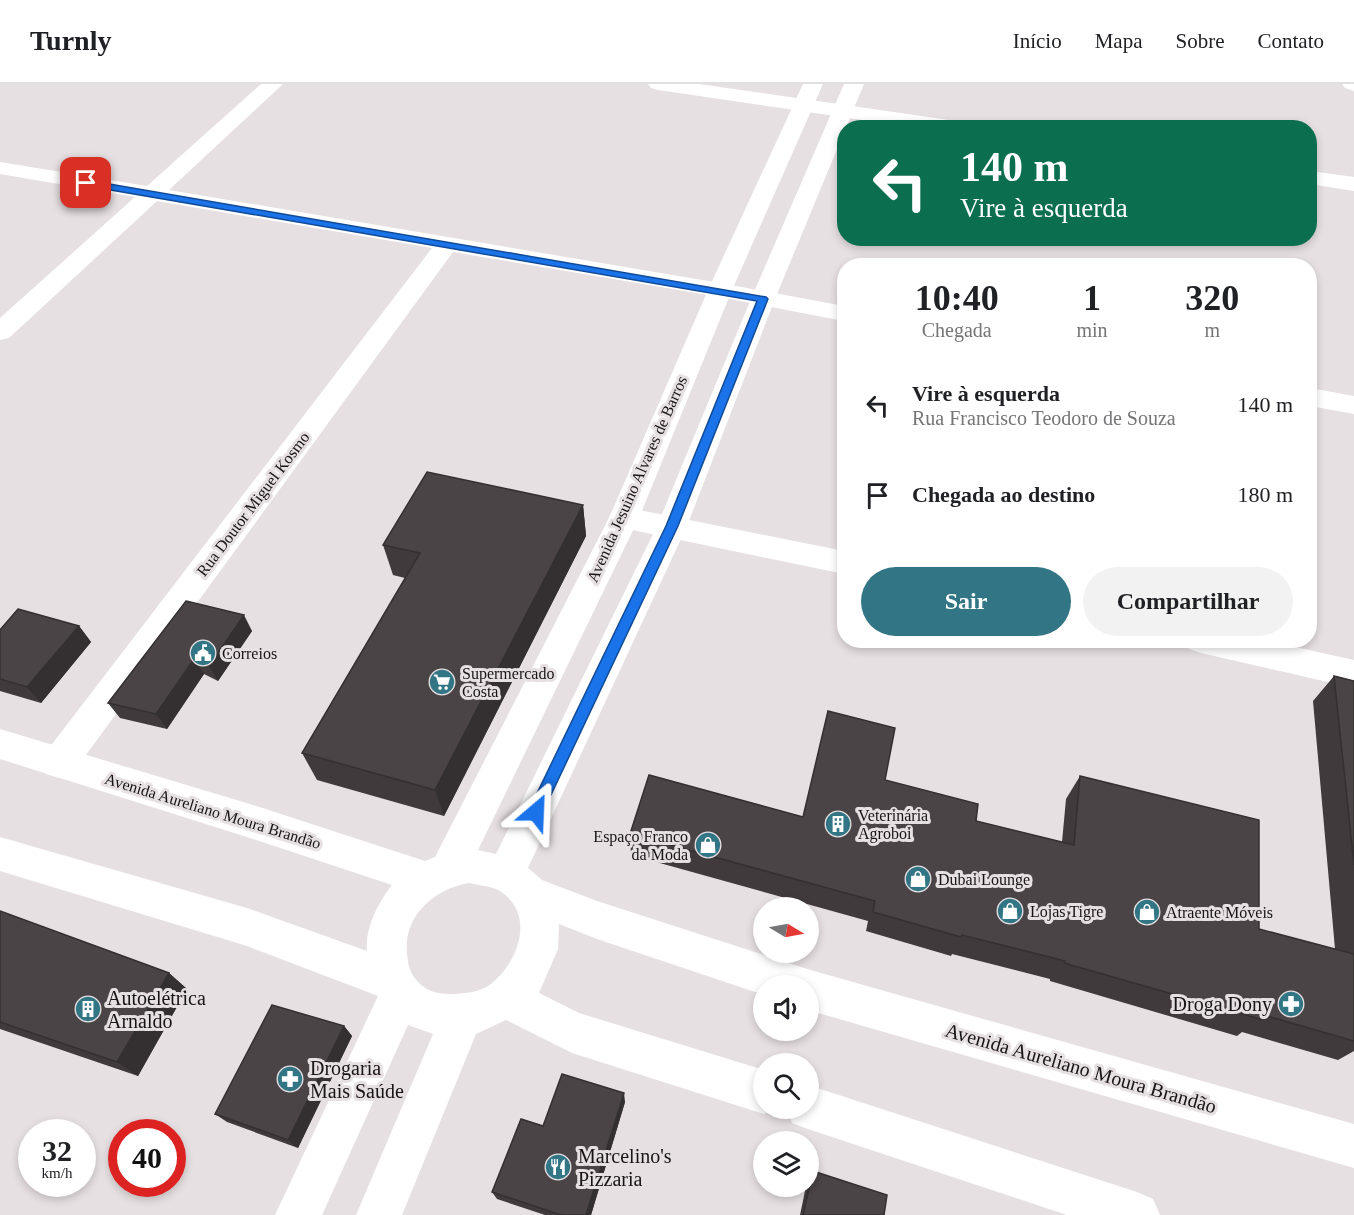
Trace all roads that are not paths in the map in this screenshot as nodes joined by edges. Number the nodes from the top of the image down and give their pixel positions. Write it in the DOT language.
graph roads {
  1 [pos="273,84"];
  2 [pos="658,84"];
  3 [pos="808,94"];
  4 [pos="849,97"];
  5 [pos="839,120"];
  6 [pos="934,120"];
  7 [pos="837,125"];
  8 [pos="0,168"];
  9 [pos="1317,179"];
  10 [pos="1354,184"];
  11 [pos="150,194"];
  12 [pos="447,245"];
  13 [pos="720,290"];
  14 [pos="762,299"];
  15 [pos="837,313"];
  16 [pos="0,332"];
  17 [pos="1317,398"];
  18 [pos="1354,405"];
  19 [pos="624,518"];
  20 [pos="672,526"];
  21 [pos="837,561"];
  22 [pos="1237,648"];
  23 [pos="1354,674"];
  24 [pos="0,744"];
  25 [pos="58,763"];
  26 [pos="0,854"];
  27 [pos="437,874"];
  28 [pos="518,883"];
  29 [pos="764,975"];
  30 [pos="397,988"];
  31 [pos="819,992"];
  32 [pos="506,998"];
  33 [pos="462,1016"];
  34 [pos="753,1089"];
  35 [pos="819,1111"];
  36 [pos="1354,1146"];
  37 [pos="298,1215"];
  38 [pos="379,1215"];
  39 [pos="1137,1215"];
  1 -- 11 [label="street"];
  2 -- 3 [label="street"];
  3 -- 4 [label="street"];
  3 -- 13 [label="street, Avenida Jesuino Alvares de Barros"];
  4 -- 5 [label="street"];
  4 -- 6 [label="street"];
  7 -- 14 [label="street"];
  8 -- 11 [label="street"];
  9 -- 10 [label="street"];
  11 -- 12 [label="street"];
  11 -- 16 [label="street"];
  12 -- 13 [label="street"];
  12 -- 25 [label="street, Rua Doutor Miguel Kosmo"];
  13 -- 14 [label="street"];
  13 -- 19 [label="street, Avenida Jesuino Alvares de Barros"];
  14 -- 15 [label="street"];
  14 -- 20 [label="street"];
  17 -- 18 [label="street"];
  19 -- 20 [label="street"];
  19 -- 27 [label="street, Avenida Jesuino Alvares de Barros"];
  20 -- 21 [label="street"];
  20 -- 28 [label="street"];
  22 -- 23 [label="street"];
  24 -- 25 [label="street, Avenida Aureliano Moura Brandão"];
  25 -- 27 [label="street, Avenida Aureliano Moura Brandão"];
  26 -- 30 [label="street"];
  27 -- 28 [label="street, Avenida Aureliano Moura Brandão"];
  27 -- 30 [label="street"];
  28 -- 29 [label="street, Avenida Aureliano Moura Brandão"];
  28 -- 32 [label="street"];
  30 -- 33 [label="street"];
  30 -- 37 [label="street"];
  31 -- 36 [label="street, Avenida Aureliano Moura Brandão"];
  32 -- 33 [label="street"];
  32 -- 34 [label="street"];
  33 -- 38 [label="street"];
  35 -- 39 [label="street"];
}
